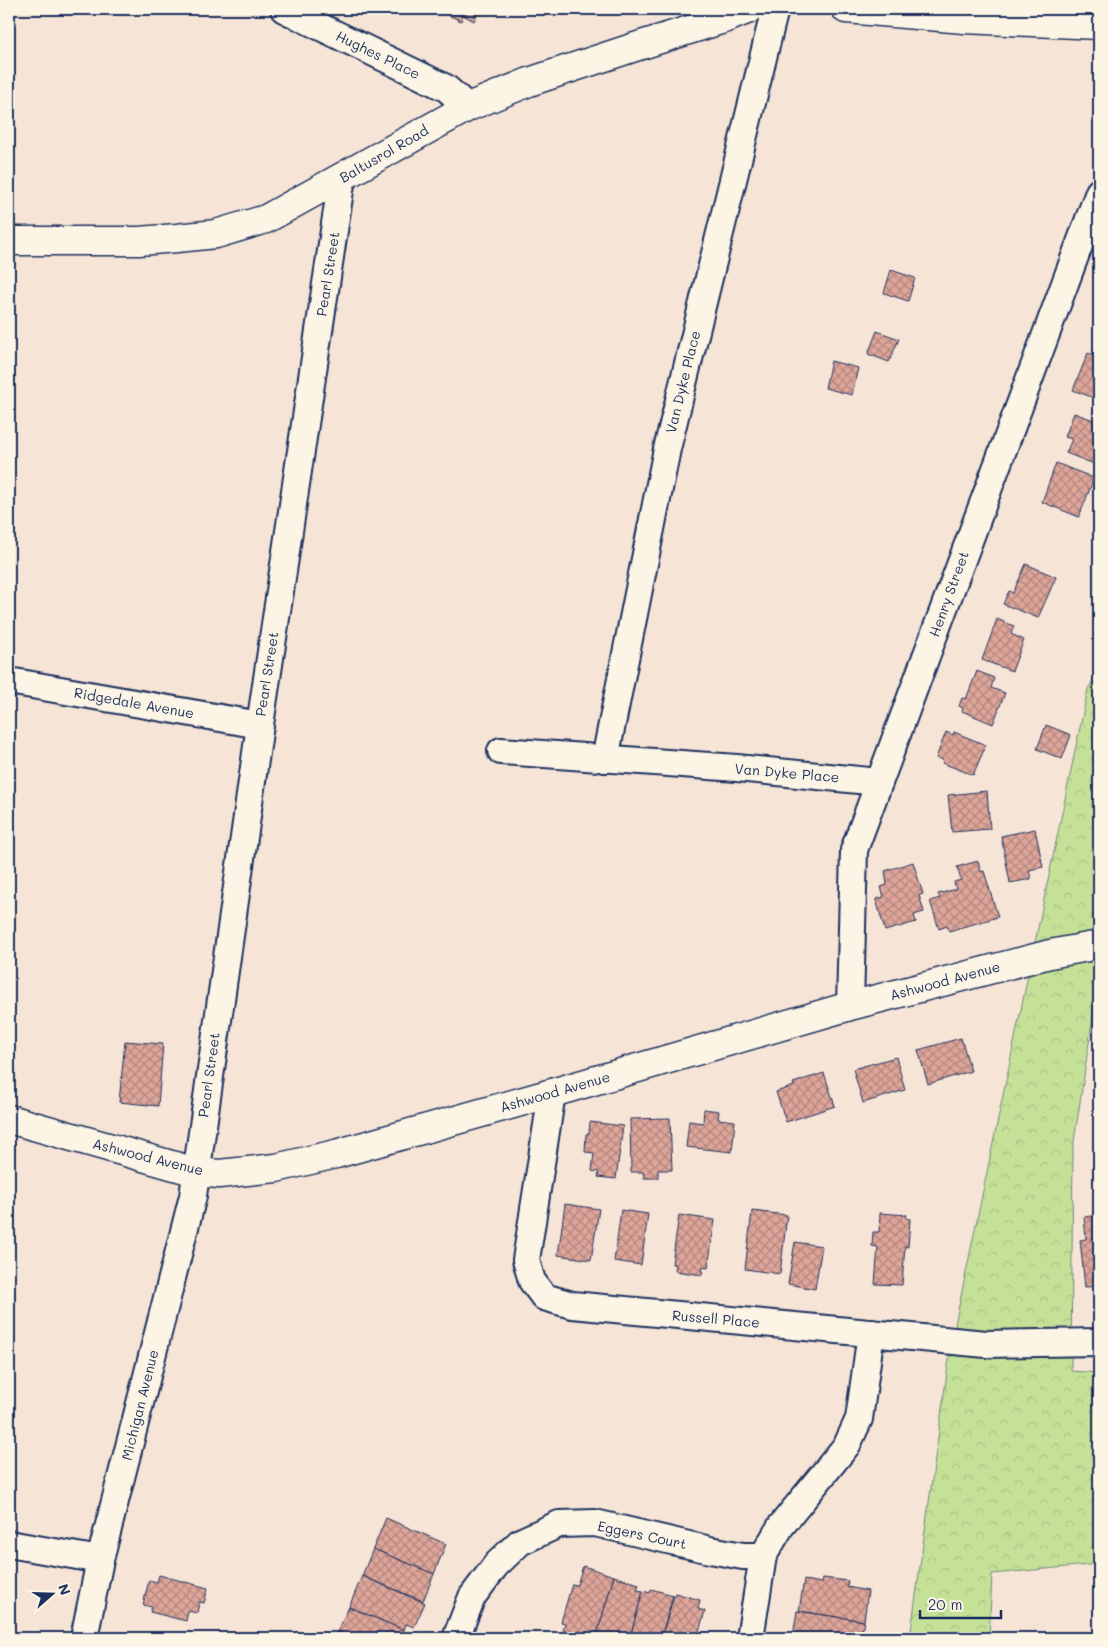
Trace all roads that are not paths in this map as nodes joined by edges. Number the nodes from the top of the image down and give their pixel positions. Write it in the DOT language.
graph roads {
  1 [pos="284,9"];
  2 [pos="749,9"];
  3 [pos="775,9"];
  4 [pos="846,9"];
  5 [pos="1098,25"];
  6 [pos="468,107"];
  7 [pos="342,177"];
  8 [pos="1099,192"];
  9 [pos="9,241"];
  10 [pos="9,681"];
  11 [pos="260,725"];
  12 [pos="501,751"];
  13 [pos="605,759"];
  14 [pos="879,782"];
  15 [pos="1099,945"];
  16 [pos="850,1006"];
  17 [pos="552,1093"];
  18 [pos="9,1120"];
  19 [pos="196,1172"];
  20 [pos="871,1333"];
  21 [pos="1099,1342"];
  22 [pos="9,1544"];
  23 [pos="763,1556"];
  24 [pos="100,1560"];
  25 [pos="84,1638"];
  26 [pos="456,1638"];
  27 [pos="750,1638"];
  1 -- 6 [label="street, Hughes Place"];
  2 -- 6 [label="street, Baltusrol Road"];
  3 -- 13 [label="street, Van Dyke Place"];
  4 -- 5 [label="street"];
  6 -- 7 [label="street, Baltusrol Road"];
  7 -- 9 [label="street, Baltusrol Road"];
  7 -- 11 [label="street, Pearl Street"];
  8 -- 14 [label="street, Henry Street"];
  10 -- 11 [label="street, Ridgedale Avenue"];
  11 -- 19 [label="street, Pearl Street"];
  12 -- 13 [label="street, Van Dyke Place"];
  13 -- 14 [label="street, Van Dyke Place"];
  14 -- 16 [label="street, Henry Street"];
  15 -- 16 [label="street, Ashwood Avenue"];
  16 -- 17 [label="street, Ashwood Avenue"];
  17 -- 19 [label="street, Ashwood Avenue"];
  17 -- 20 [label="street, Russell Place"];
  18 -- 19 [label="street, Ashwood Avenue"];
  19 -- 24 [label="street, Michigan Avenue"];
  20 -- 21 [label="street, Russell Place"];
  20 -- 23 [label="street"];
  22 -- 24 [label="street"];
  23 -- 26 [label="street, Eggers Court"];
  23 -- 27 [label="street"];
  24 -- 25 [label="street, Michigan Avenue"];
}
